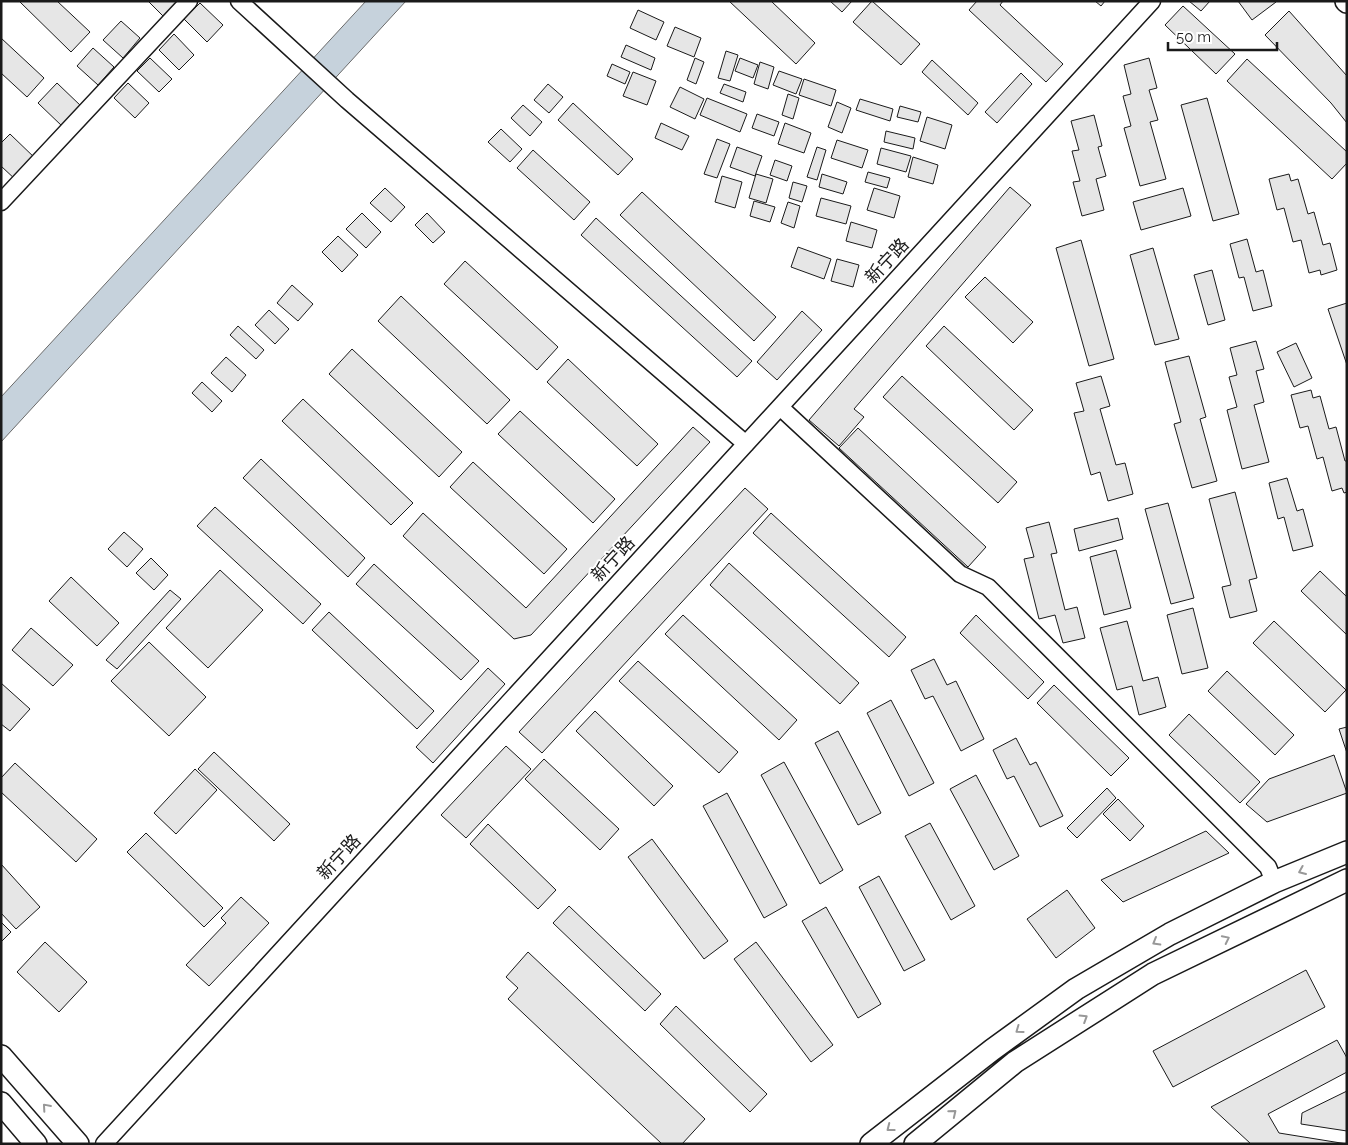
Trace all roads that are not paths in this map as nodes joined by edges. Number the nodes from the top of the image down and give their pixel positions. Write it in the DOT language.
graph roads {
  1 [pos="189,1"];
  2 [pos="238,1"];
  3 [pos="1152,1"];
  4 [pos="1,202"];
  5 [pos="780,407"];
  6 [pos="746,444"];
  7 [pos="1347,852"];
  8 [pos="1347,880"];
  9 [pos="1274,882"];
  10 [pos="1,1056"];
  11 [pos="1,1103"];
  12 [pos="36,1144"];
  13 [pos="78,1144"];
  14 [pos="104,1144"];
  15 [pos="871,1144"];
  16 [pos="915,1144"];
  1 -- 4 [label="street"];
  2 -- 6 [label="street"];
  3 -- 5 [label="street, 新宁路"];
  5 -- 6 [label="street, 新宁路"];
  5 -- 9 [label="street"];
  6 -- 14 [label="street, 新宁路"];
  7 -- 9 [label="main road, one-way"];
  16 -- 8 [label="main road, one-way"];
  9 -- 15 [label="main road, one-way"];
  13 -- 10 [label="main road, one-way"];
  11 -- 12 [label="main road"];
}
